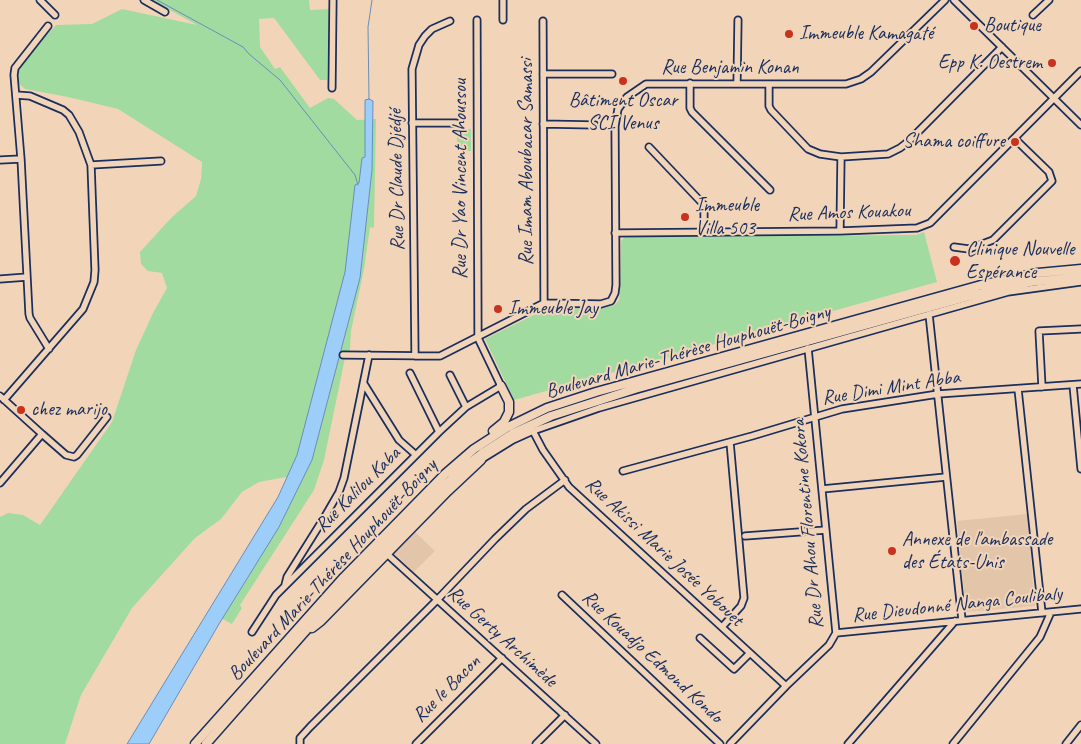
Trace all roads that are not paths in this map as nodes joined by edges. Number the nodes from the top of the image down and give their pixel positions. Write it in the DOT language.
graph roads {
  1 [pos="40,0"];
  2 [pos="144,0"];
  3 [pos="334,0"];
  4 [pos="503,0"];
  5 [pos="945,0"];
  6 [pos="954,0"];
  7 [pos="1049,0"];
  8 [pos="165,12"];
  9 [pos="55,15"];
  10 [pos="1033,16"];
  11 [pos="450,20"];
  12 [pos="477,20"];
  13 [pos="503,20"];
  14 [pos="738,20"];
  15 [pos="543,21"];
  16 [pos="48,26"];
  17 [pos="1002,47"];
  18 [pos="1081,71"];
  19 [pos="543,74"];
  20 [pos="612,74"];
  21 [pos="690,83"];
  22 [pos="737,84"];
  23 [pos="769,84"];
  24 [pos="332,88"];
  25 [pos="16,95"];
  26 [pos="1055,98"];
  27 [pos="412,123"];
  28 [pos="456,123"];
  29 [pos="543,124"];
  30 [pos="594,125"];
  31 [pos="1081,125"];
  32 [pos="1015,139"];
  33 [pos="649,147"];
  34 [pos="841,157"];
  35 [pos="21,159"];
  36 [pos="0,160"];
  37 [pos="161,161"];
  38 [pos="91,165"];
  39 [pos="770,190"];
  40 [pos="704,231"];
  41 [pos="840,231"];
  42 [pos="615,233"];
  43 [pos="954,247"];
  44 [pos="1081,269"];
  45 [pos="27,277"];
  46 [pos="1081,277"];
  47 [pos="0,279"];
  48 [pos="1081,282"];
  49 [pos="544,303"];
  50 [pos="929,316"];
  51 [pos="1081,329"];
  52 [pos="478,338"];
  53 [pos="49,348"];
  54 [pos="808,348"];
  55 [pos="343,355"];
  56 [pos="369,356"];
  57 [pos="415,356"];
  58 [pos="410,373"];
  59 [pos="450,375"];
  60 [pos="364,384"];
  61 [pos="1081,384"];
  62 [pos="1073,385"];
  63 [pos="501,386"];
  64 [pos="1042,387"];
  65 [pos="1018,389"];
  66 [pos="938,394"];
  67 [pos="2,398"];
  68 [pos="466,407"];
  69 [pos="107,417"];
  70 [pos="815,417"];
  71 [pos="533,431"];
  72 [pos="438,432"];
  73 [pos="42,434"];
  74 [pos="730,442"];
  75 [pos="416,455"];
  76 [pos="464,457"];
  77 [pos="482,459"];
  78 [pos="1081,469"];
  79 [pos="461,470"];
  80 [pos="623,471"];
  81 [pos="946,477"];
  82 [pos="564,480"];
  83 [pos="0,483"];
  84 [pos="822,489"];
  85 [pos="826,530"];
  86 [pos="745,536"];
  87 [pos="387,554"];
  88 [pos="285,586"];
  89 [pos="562,594"];
  90 [pos="438,600"];
  91 [pos="1081,609"];
  92 [pos="1051,612"];
  93 [pos="1042,613"];
  94 [pos="962,620"];
  95 [pos="955,621"];
  96 [pos="722,627"];
  97 [pos="252,632"];
  98 [pos="836,633"];
  99 [pos="302,635"];
  100 [pos="700,638"];
  101 [pos="750,653"];
  102 [pos="502,658"];
  103 [pos="786,686"];
  104 [pos="565,716"];
  105 [pos="1081,725"];
  106 [pos="196,744"];
  107 [pos="206,744"];
  108 [pos="300,744"];
  109 [pos="416,744"];
  110 [pos="536,744"];
  111 [pos="596,744"];
  112 [pos="720,744"];
  113 [pos="730,744"];
  114 [pos="848,744"];
  115 [pos="953,744"];
  116 [pos="1066,744"];
  1 -- 9 [label="street"];
  2 -- 8 [label="street"];
  3 -- 24 [label="street"];
  4 -- 13 [label="street"];
  5 -- 23 [label="street, Rue Benjamin Konan"];
  6 -- 17 [label="street"];
  7 -- 10 [label="street"];
  11 -- 27 [label="street, Rue Dr Claude Djédjé"];
  12 -- 52 [label="street, Rue Dr Yao Vincent Ahoussou"];
  14 -- 22 [label="street"];
  15 -- 19 [label="street, Rue Imam Aboubacar Samassi"];
  16 -- 25 [label="street"];
  17 -- 26 [label="street"];
  17 -- 34 [label="street"];
  18 -- 26 [label="street, Rue Amos Kouakou"];
  19 -- 20 [label="street"];
  19 -- 29 [label="street, Rue Imam Aboubacar Samassi"];
  21 -- 22 [label="street, Rue Benjamin Konan"];
  21 -- 39 [label="street"];
  21 -- 42 [label="street, Rue Benjamin Konan"];
  22 -- 23 [label="street, Rue Benjamin Konan"];
  23 -- 34 [label="street"];
  25 -- 35 [label="street"];
  25 -- 38 [label="street"];
  26 -- 31 [label="street"];
  26 -- 32 [label="street, Rue Amos Kouakou"];
  27 -- 28 [label="street"];
  27 -- 57 [label="street, Rue Dr Claude Djédjé"];
  29 -- 30 [label="street"];
  29 -- 49 [label="street, Rue Imam Aboubacar Samassi"];
  32 -- 41 [label="street, Rue Amos Kouakou"];
  32 -- 43 [label="street"];
  33 -- 40 [label="street"];
  34 -- 41 [label="street"];
  35 -- 36 [label="street"];
  35 -- 45 [label="street"];
  37 -- 38 [label="street"];
  38 -- 53 [label="street"];
  40 -- 41 [label="street, Rue Amos Kouakou"];
  40 -- 42 [label="street, Rue Amos Kouakou"];
  42 -- 49 [label="street, Rue Benjamin Konan"];
  44 -- 76 [label="main road, Boulevard Marie-Thérèse Houphouët-Boigny"];
  45 -- 47 [label="street"];
  45 -- 53 [label="street"];
  46 -- 79 [label="main road, Boulevard Marie-Thérèse Houphouët-Boigny"];
  48 -- 50 [label="street"];
  49 -- 52 [label="street"];
  50 -- 54 [label="street"];
  50 -- 66 [label="street"];
  51 -- 64 [label="street"];
  52 -- 57 [label="street"];
  52 -- 63 [label="street"];
  53 -- 67 [label="street"];
  54 -- 70 [label="street, Rue Dr Ahou Florentine Kokora"];
  54 -- 71 [label="street"];
  55 -- 56 [label="street"];
  56 -- 57 [label="street"];
  56 -- 60 [label="street"];
  58 -- 72 [label="street"];
  59 -- 68 [label="street"];
  60 -- 75 [label="street"];
  60 -- 88 [label="street"];
  61 -- 62 [label="street, Rue Dimi Mint Abba"];
  62 -- 64 [label="street, Rue Dimi Mint Abba"];
  62 -- 78 [label="street"];
  63 -- 68 [label="street, Rue Kalilou Kaba"];
  63 -- 76 [label="main road"];
  64 -- 65 [label="street, Rue Dimi Mint Abba"];
  65 -- 66 [label="street, Rue Dimi Mint Abba"];
  65 -- 93 [label="street"];
  66 -- 70 [label="street, Rue Dimi Mint Abba"];
  66 -- 81 [label="street"];
  67 -- 73 [label="street"];
  68 -- 72 [label="street, Rue Kalilou Kaba"];
  69 -- 73 [label="street"];
  70 -- 74 [label="street, Rue Dimi Mint Abba"];
  70 -- 84 [label="street, Rue Dr Ahou Florentine Kokora"];
  71 -- 77 [label="street"];
  71 -- 82 [label="street, Rue Akissi Marie Josée Yobouet"];
  72 -- 75 [label="street, Rue Kalilou Kaba"];
  73 -- 83 [label="street"];
  74 -- 80 [label="street, Rue Dimi Mint Abba"];
  74 -- 96 [label="street"];
  75 -- 88 [label="street, Rue Kalilou Kaba"];
  76 -- 106 [label="main road, Boulevard Marie-Thérèse Houphouët-Boigny"];
  77 -- 79 [label="street"];
  77 -- 87 [label="main road"];
  79 -- 99 [label="main road, Boulevard Marie-Thérèse Houphouët-Boigny"];
  81 -- 84 [label="street"];
  81 -- 94 [label="street"];
  82 -- 90 [label="street"];
  82 -- 96 [label="street, Rue Akissi Marie Josée Yobouet"];
  84 -- 85 [label="street, Rue Dr Ahou Florentine Kokora"];
  85 -- 86 [label="street"];
  85 -- 98 [label="street, Rue Dr Ahou Florentine Kokora"];
  87 -- 90 [label="street, Rue Gerty Archimède"];
  87 -- 99 [label="main road"];
  88 -- 97 [label="street, Rue Kalilou Kaba"];
  89 -- 112 [label="street, Rue Kouadjo Edmond Kondo"];
  90 -- 102 [label="street, Rue Gerty Archimède"];
  90 -- 108 [label="street"];
  91 -- 92 [label="street, Rue Dieudonné Nanga Coulibaly"];
  92 -- 93 [label="street, Rue Dieudonné Nanga Coulibaly"];
  92 -- 115 [label="street"];
  93 -- 94 [label="street, Rue Dieudonné Nanga Coulibaly"];
  94 -- 95 [label="street, Rue Dieudonné Nanga Coulibaly"];
  95 -- 98 [label="street, Rue Dieudonné Nanga Coulibaly"];
  95 -- 114 [label="street"];
  96 -- 101 [label="street, Rue Akissi Marie Josée Yobouet"];
  98 -- 103 [label="street, Rue Dr Ahou Florentine Kokora"];
  99 -- 107 [label="main road, Boulevard Marie-Thérèse Houphouët-Boigny"];
  100 -- 101 [label="street"];
  101 -- 103 [label="street, Rue Akissi Marie Josée Yobouet"];
  102 -- 104 [label="street, Rue Gerty Archimède"];
  102 -- 109 [label="street, Rue le Bacon"];
  103 -- 113 [label="street, Rue Dr Ahou Florentine Kokora"];
  104 -- 110 [label="street"];
  104 -- 111 [label="street, Rue Gerty Archimède"];
  105 -- 116 [label="street"];
}
